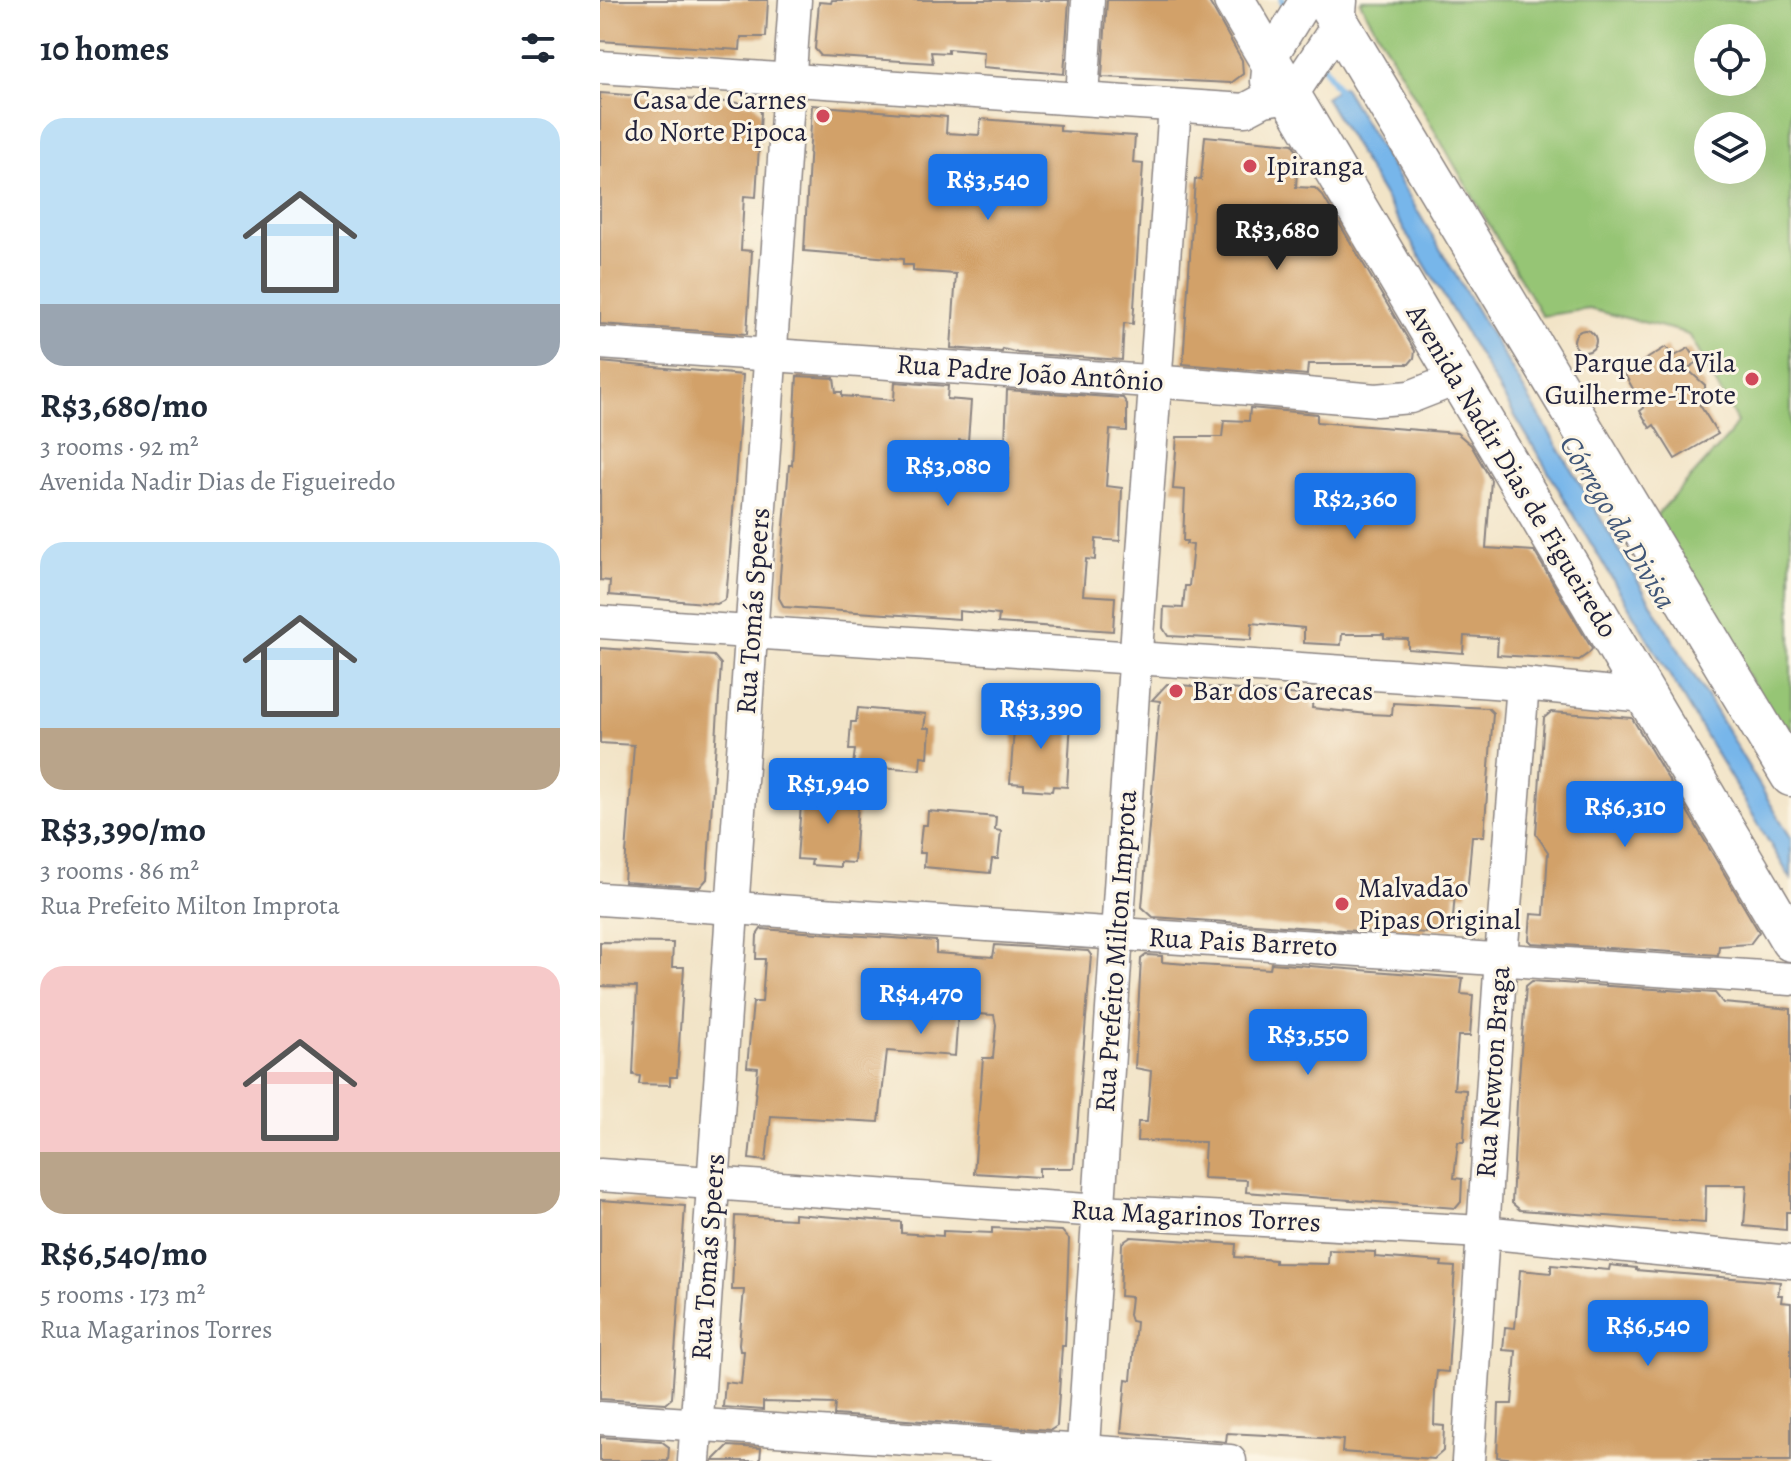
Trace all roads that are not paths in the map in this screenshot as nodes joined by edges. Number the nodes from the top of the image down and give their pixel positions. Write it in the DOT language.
graph roads {
  1 [pos="795,0"];
  2 [pos="1088,0"];
  3 [pos="1234,0"];
  4 [pos="1306,0"];
  5 [pos="1335,8"];
  6 [pos="1269,60"];
  7 [pos="600,67"];
  8 [pos="789,80"];
  9 [pos="1082,98"];
  10 [pos="1278,98"];
  11 [pos="1175,106"];
  12 [pos="600,343"];
  13 [pos="771,356"];
  14 [pos="1456,379"];
  15 [pos="1155,382"];
  16 [pos="600,622"];
  17 [pos="751,632"];
  18 [pos="1136,658"];
  19 [pos="1523,684"];
  20 [pos="1645,696"];
  21 [pos="1791,776"];
  22 [pos="600,899"];
  23 [pos="731,906"];
  24 [pos="1117,935"];
  25 [pos="1791,941"];
  26 [pos="1501,957"];
  27 [pos="1791,979"];
  28 [pos="600,1175"];
  29 [pos="714,1183"];
  30 [pos="1100,1211"];
  31 [pos="1482,1232"];
  32 [pos="1791,1262"];
  33 [pos="600,1418"];
  34 [pos="696,1425"];
  35 [pos="1083,1456"];
  36 [pos="694,1461"];
  37 [pos="1230,1461"];
  38 [pos="1468,1461"];
  1 -- 8 [label="street, Rua Tomás Speers"];
  2 -- 9 [label="street"];
  3 -- 6 [label="main road, Avenida Nadir Dias de Figueiredo"];
  4 -- 6 [label="street"];
  5 -- 10 [label="street"];
  5 -- 21 [label="main road"];
  6 -- 10 [label="main road, Avenida Nadir Dias de Figueiredo"];
  7 -- 8 [label="street"];
  8 -- 9 [label="street"];
  8 -- 13 [label="street, Rua Tomás Speers"];
  9 -- 11 [label="street"];
  10 -- 11 [label="street"];
  10 -- 14 [label="main road, Avenida Nadir Dias de Figueiredo"];
  11 -- 15 [label="street, Rua Prefeito Milton Improta"];
  12 -- 13 [label="street, Rua Padre João Antônio"];
  13 -- 15 [label="street, Rua Padre João Antônio"];
  13 -- 17 [label="street, Rua Tomás Speers"];
  14 -- 15 [label="street, Rua Padre João Antônio"];
  14 -- 20 [label="main road, Avenida Nadir Dias de Figueiredo"];
  15 -- 18 [label="street, Rua Prefeito Milton Improta"];
  16 -- 17 [label="street"];
  17 -- 18 [label="street"];
  17 -- 23 [label="street, Rua Tomás Speers"];
  18 -- 19 [label="street"];
  18 -- 24 [label="street, Rua Prefeito Milton Improta"];
  19 -- 20 [label="street"];
  19 -- 26 [label="street, Rua Newton Braga"];
  20 -- 25 [label="main road, Avenida Nadir Dias de Figueiredo"];
  22 -- 23 [label="street, Rua Pais Barreto"];
  23 -- 24 [label="street, Rua Pais Barreto"];
  23 -- 29 [label="street, Rua Tomás Speers"];
  24 -- 26 [label="street, Rua Pais Barreto"];
  24 -- 30 [label="street, Rua Prefeito Milton Improta"];
  26 -- 27 [label="street, Rua Pais Barreto"];
  26 -- 31 [label="street, Rua Newton Braga"];
  28 -- 29 [label="street, Rua Magarinos Torres"];
  29 -- 30 [label="street, Rua Magarinos Torres"];
  29 -- 34 [label="street, Rua Tomás Speers"];
  30 -- 31 [label="street, Rua Magarinos Torres"];
  30 -- 35 [label="street, Rua Prefeito Milton Improta"];
  31 -- 32 [label="street, Rua Magarinos Torres"];
  31 -- 38 [label="street, Rua Newton Braga"];
  33 -- 34 [label="street"];
  34 -- 35 [label="street"];
  34 -- 36 [label="street, Rua Tomás Speers"];
  35 -- 37 [label="street"];
}
